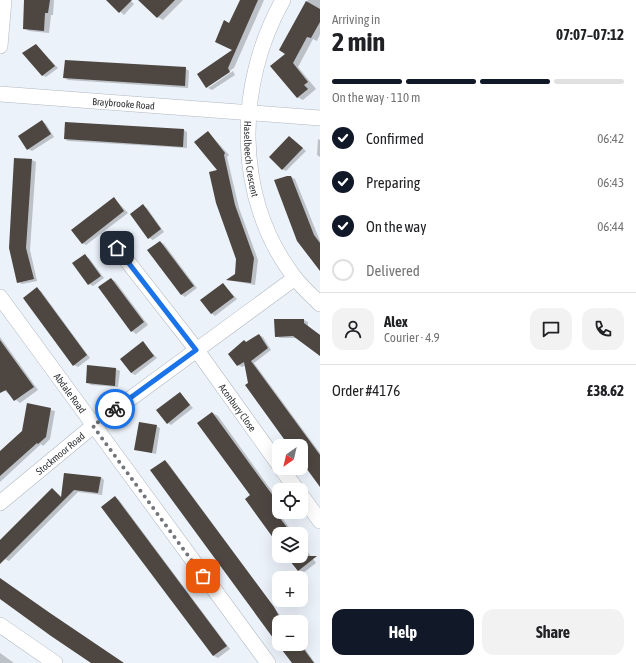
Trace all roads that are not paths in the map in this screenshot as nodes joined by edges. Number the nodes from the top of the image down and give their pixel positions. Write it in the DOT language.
graph roads {
  1 [pos="4,0"];
  2 [pos="283,0"];
  3 [pos="0,46"];
  4 [pos="0,94"];
  5 [pos="248,111"];
  6 [pos="320,118"];
  7 [pos="117,248"];
  8 [pos="295,278"];
  9 [pos="0,297"];
  10 [pos="320,304"];
  11 [pos="196,350"];
  12 [pos="93,426"];
  13 [pos="272,455"];
  14 [pos="0,503"];
  15 [pos="308,505"];
  16 [pos="320,521"];
  17 [pos="0,626"];
  18 [pos="55,663"];
  19 [pos="268,663"];
  1 -- 3 [label="street"];
  2 -- 5 [label="street, Haselbeech Crescent"];
  4 -- 5 [label="street, Braybrooke Road"];
  5 -- 6 [label="street, Braybrooke Road"];
  5 -- 8 [label="street, Haselbeech Crescent"];
  7 -- 11 [label="street, Aconbury Close"];
  8 -- 10 [label="street, Haselbeech Crescent"];
  8 -- 11 [label="street, Stockmoor Road"];
  9 -- 12 [label="street, Abdale Road"];
  11 -- 12 [label="street, Stockmoor Road"];
  11 -- 13 [label="street, Aconbury Close"];
  12 -- 14 [label="street, Stockmoor Road"];
  12 -- 19 [label="street, Abdale Road"];
  15 -- 16 [label="street"];
  17 -- 18 [label="street"];
}
